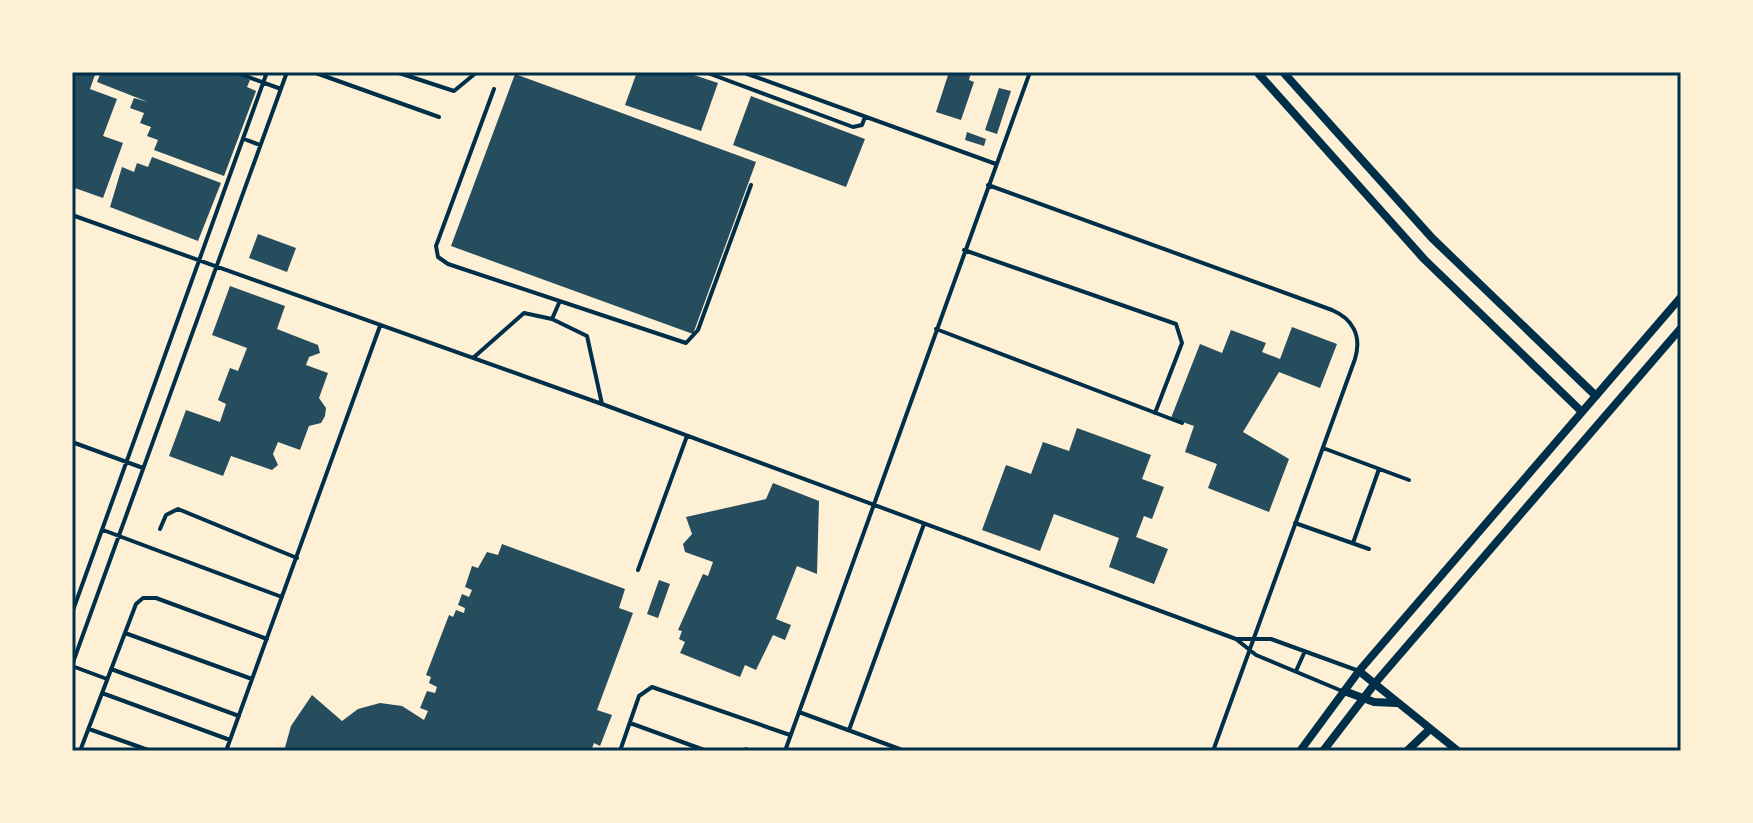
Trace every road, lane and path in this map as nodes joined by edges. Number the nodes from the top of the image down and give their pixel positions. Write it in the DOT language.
graph roads {
  1 [pos="234,72"];
  2 [pos="267,72"];
  3 [pos="287,72"];
  4 [pos="313,72"];
  5 [pos="396,72"];
  6 [pos="477,72"];
  7 [pos="705,72"];
  8 [pos="742,72"];
  9 [pos="1030,72"];
  10 [pos="1257,72"];
  11 [pos="1283,72"];
  12 [pos="263,83"];
  13 [pos="281,89"];
  14 [pos="494,89"];
  15 [pos="439,117"];
  16 [pos="865,117"];
  17 [pos="243,139"];
  18 [pos="260,145"];
  19 [pos="996,164"];
  20 [pos="751,185"];
  21 [pos="988,185"];
  22 [pos="72,215"];
  23 [pos="964,250"];
  24 [pos="200,262"];
  25 [pos="216,268"];
  26 [pos="1681,297"];
  27 [pos="559,302"];
  28 [pos="552,319"];
  29 [pos="380,326"];
  30 [pos="1681,328"];
  31 [pos="936,329"];
  32 [pos="473,358"];
  33 [pos="1596,396"];
  34 [pos="602,404"];
  35 [pos="1582,412"];
  36 [pos="1155,413"];
  37 [pos="1182,423"];
  38 [pos="687,436"];
  39 [pos="72,442"];
  40 [pos="1323,448"];
  41 [pos="128,463"];
  42 [pos="143,468"];
  43 [pos="1379,469"];
  44 [pos="1409,480"];
  45 [pos="872,504"];
  46 [pos="1295,523"];
  47 [pos="924,524"];
  48 [pos="160,529"];
  49 [pos="103,530"];
  50 [pos="118,535"];
  51 [pos="1353,543"];
  52 [pos="1369,549"];
  53 [pos="297,558"];
  54 [pos="638,570"];
  55 [pos="282,597"];
  56 [pos="72,613"];
  57 [pos="125,633"];
  58 [pos="1254,636"];
  59 [pos="267,639"];
  60 [pos="1236,639"];
  61 [pos="1249,651"];
  62 [pos="1305,651"];
  63 [pos="72,666"];
  64 [pos="111,669"];
  65 [pos="1359,671"];
  66 [pos="1296,672"];
  67 [pos="107,679"];
  68 [pos="252,679"];
  69 [pos="1376,682"];
  70 [pos="1344,691"];
  71 [pos="102,693"];
  72 [pos="1363,699"];
  73 [pos="1396,703"];
  74 [pos="799,712"];
  75 [pos="239,716"];
  76 [pos="630,723"];
  77 [pos="88,728"];
  78 [pos="1430,729"];
  79 [pos="849,730"];
  80 [pos="790,735"];
  81 [pos="230,740"];
  82 [pos="80,751"];
  83 [pos="151,751"];
  84 [pos="226,751"];
  85 [pos="620,751"];
  86 [pos="707,751"];
  87 [pos="785,751"];
  88 [pos="905,751"];
  89 [pos="1213,751"];
  90 [pos="1300,751"];
  91 [pos="1323,751"];
  92 [pos="1407,751"];
  93 [pos="1458,751"];
  1 -- 12 [label="lane"];
  2 -- 12 [label="lane"];
  3 -- 13 [label="lane"];
  4 -- 15 [label="lane"];
  5 -- 6 [label="lane"];
  7 -- 16 [label="lane"];
  8 -- 16 [label="lane"];
  9 -- 19 [label="lane"];
  10 -- 35 [label="street"];
  11 -- 33 [label="street"];
  12 -- 13 [label="lane"];
  12 -- 17 [label="lane"];
  13 -- 18 [label="lane"];
  14 -- 27 [label="lane"];
  16 -- 19 [label="lane"];
  17 -- 18 [label="lane"];
  17 -- 24 [label="lane"];
  18 -- 25 [label="lane"];
  19 -- 21 [label="lane"];
  20 -- 27 [label="lane"];
  21 -- 23 [label="lane"];
  21 -- 40 [label="lane"];
  22 -- 24 [label="lane"];
  23 -- 31 [label="lane"];
  23 -- 36 [label="lane"];
  24 -- 25 [label="lane"];
  24 -- 41 [label="lane"];
  25 -- 29 [label="lane"];
  25 -- 42 [label="lane"];
  26 -- 33 [label="street"];
  27 -- 28 [label="lane"];
  28 -- 32 [label="lane"];
  28 -- 34 [label="lane"];
  29 -- 32 [label="lane"];
  29 -- 53 [label="lane"];
  30 -- 69 [label="street"];
  31 -- 36 [label="lane"];
  31 -- 45 [label="lane"];
  32 -- 34 [label="lane"];
  33 -- 35 [label="street"];
  34 -- 38 [label="lane"];
  35 -- 65 [label="street"];
  36 -- 37 [label="lane"];
  38 -- 45 [label="lane"];
  38 -- 54 [label="lane"];
  39 -- 41 [label="lane"];
  40 -- 43 [label="lane"];
  40 -- 46 [label="lane"];
  41 -- 42 [label="lane"];
  41 -- 49 [label="lane"];
  42 -- 50 [label="lane"];
  43 -- 44 [label="lane"];
  43 -- 51 [label="lane"];
  45 -- 47 [label="lane"];
  45 -- 74 [label="lane"];
  46 -- 51 [label="lane"];
  46 -- 58 [label="lane"];
  47 -- 60 [label="lane"];
  47 -- 79 [label="lane"];
  48 -- 53 [label="lane"];
  49 -- 50 [label="lane"];
  49 -- 56 [label="lane"];
  50 -- 55 [label="lane"];
  50 -- 63 [label="lane"];
  51 -- 52 [label="lane"];
  53 -- 55 [label="lane"];
  55 -- 59 [label="lane"];
  57 -- 59 [label="lane"];
  57 -- 64 [label="lane"];
  57 -- 68 [label="lane"];
  58 -- 60 [label="lane"];
  58 -- 61 [label="lane"];
  58 -- 62 [label="lane"];
  59 -- 68 [label="lane"];
  60 -- 61 [label="lane"];
  61 -- 66 [label="lane"];
  61 -- 89 [label="lane"];
  62 -- 65 [label="lane"];
  62 -- 66 [label="lane"];
  63 -- 67 [label="lane"];
  64 -- 67 [label="lane"];
  64 -- 75 [label="lane"];
  65 -- 69 [label="street"];
  65 -- 70 [label="street"];
  66 -- 70 [label="lane"];
  67 -- 71 [label="lane"];
  68 -- 75 [label="lane"];
  69 -- 72 [label="street"];
  69 -- 73 [label="street"];
  70 -- 72 [label="street"];
  70 -- 90 [label="street"];
  71 -- 77 [label="lane"];
  71 -- 81 [label="lane"];
  72 -- 73 [label="street"];
  72 -- 91 [label="street"];
  73 -- 78 [label="street"];
  74 -- 79 [label="lane"];
  74 -- 80 [label="lane"];
  75 -- 81 [label="lane"];
  76 -- 80 [label="lane"];
  76 -- 85 [label="lane"];
  76 -- 86 [label="lane"];
  77 -- 82 [label="lane"];
  77 -- 83 [label="lane"];
  78 -- 92 [label="street"];
  78 -- 93 [label="street"];
  79 -- 88 [label="lane"];
  80 -- 87 [label="lane"];
  81 -- 84 [label="lane"];
}
